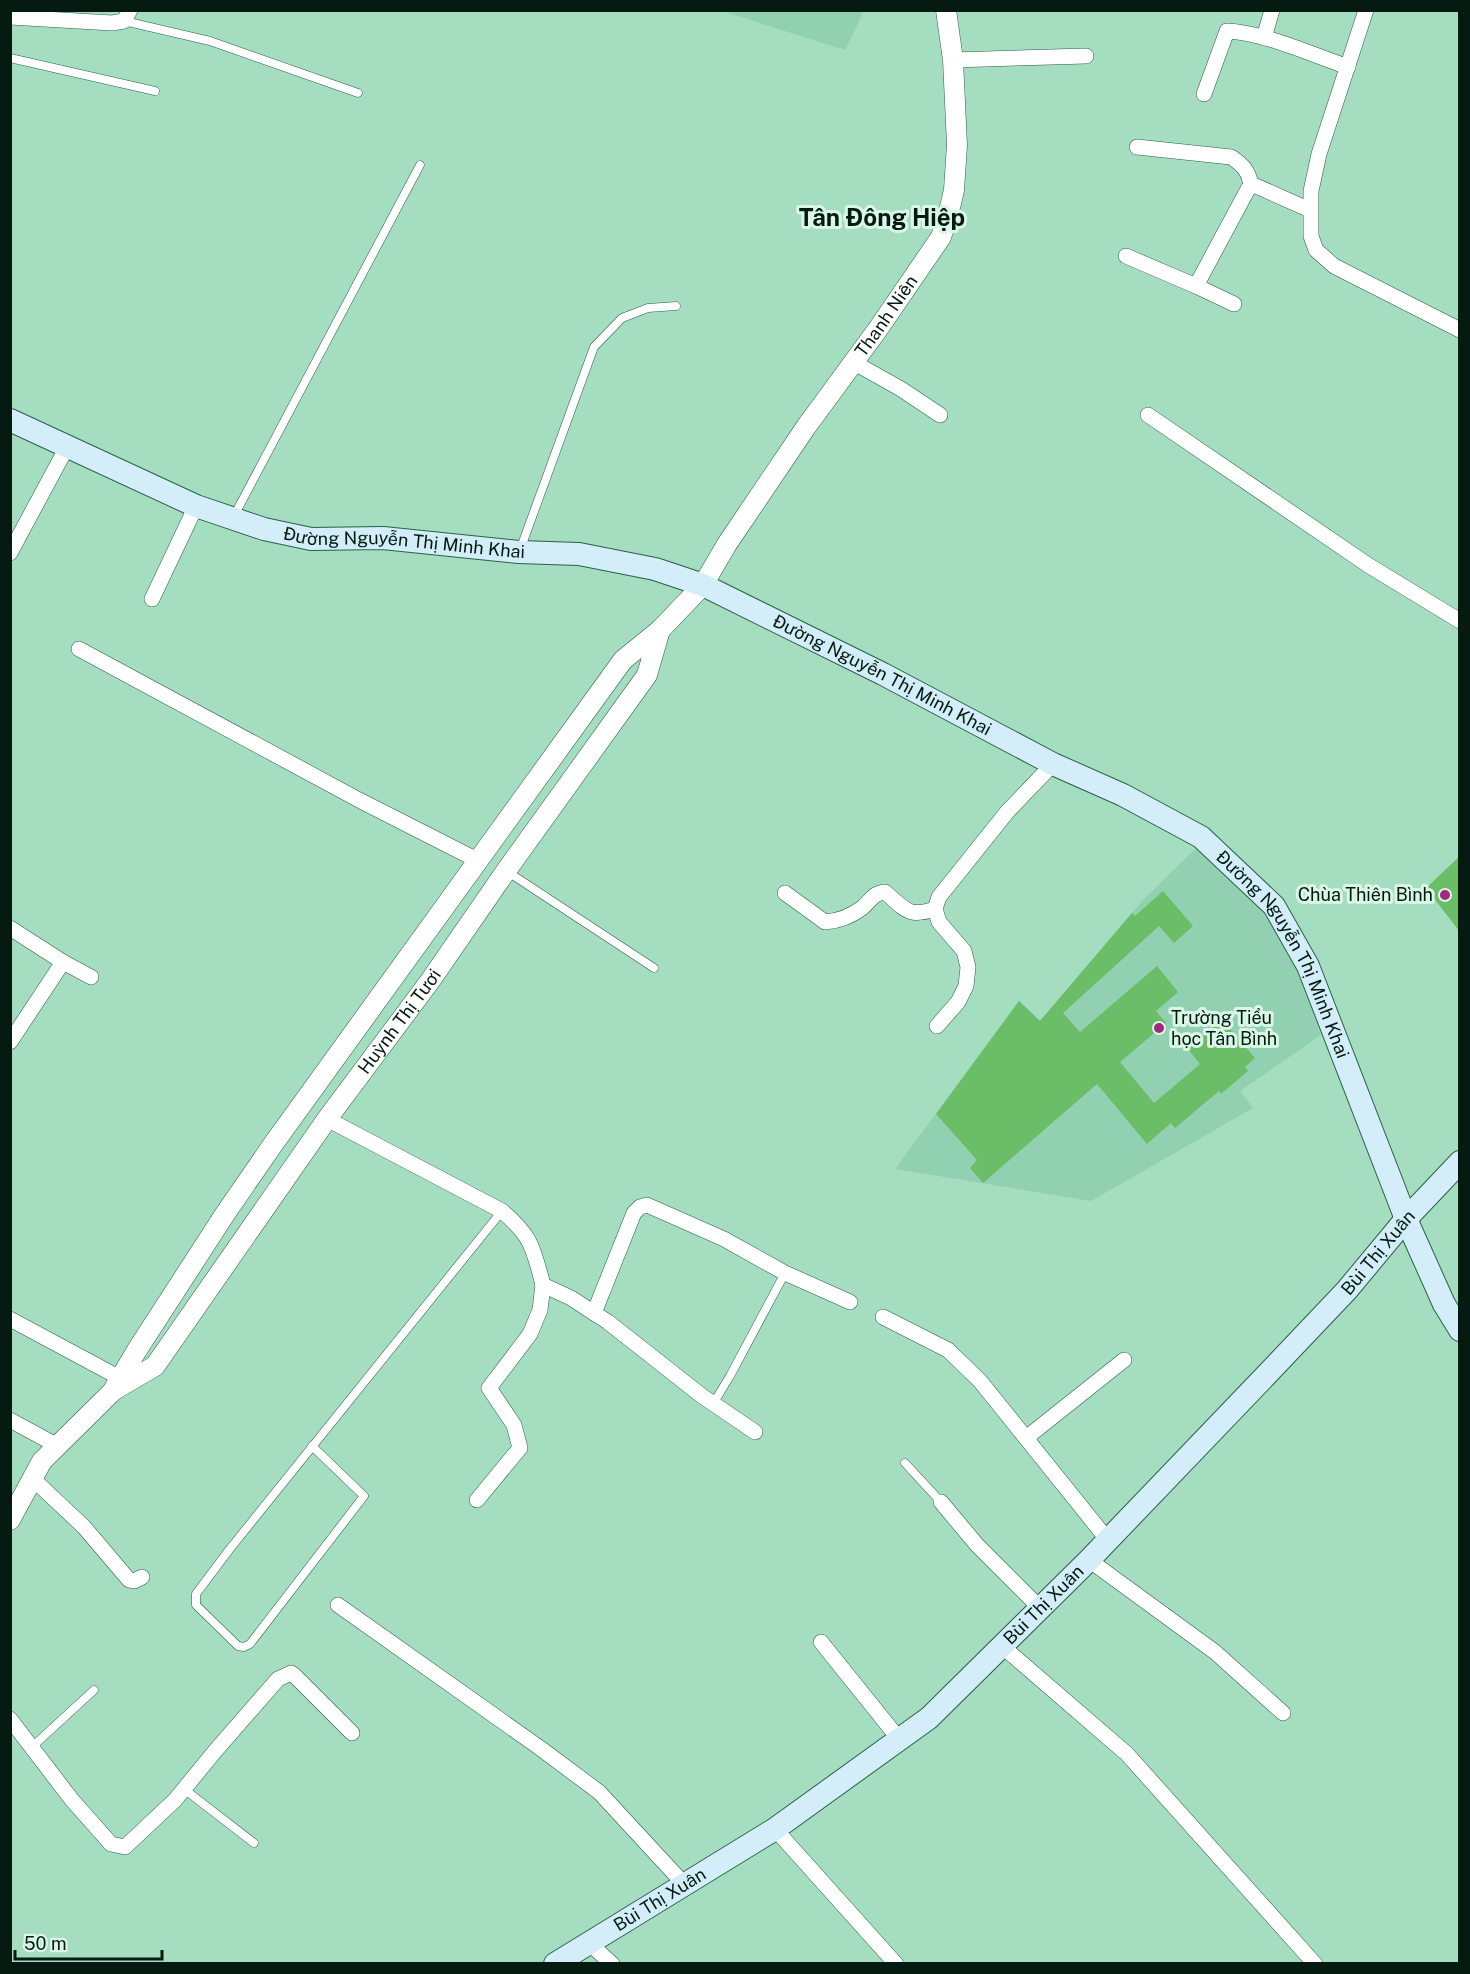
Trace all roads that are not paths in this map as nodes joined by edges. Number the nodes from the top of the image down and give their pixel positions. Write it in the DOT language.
graph roads {
  1 [pos="946,10"];
  2 [pos="1272,10"];
  3 [pos="1365,10"];
  4 [pos="127,16"];
  5 [pos="10,17"];
  6 [pos="1264,38"];
  7 [pos="1086,56"];
  8 [pos="10,58"];
  9 [pos="953,60"];
  10 [pos="1348,67"];
  11 [pos="155,91"];
  12 [pos="358,93"];
  13 [pos="1204,94"];
  14 [pos="1137,147"];
  15 [pos="420,165"];
  16 [pos="1251,186"];
  17 [pos="1310,210"];
  18 [pos="1126,256"];
  19 [pos="1196,286"];
  20 [pos="1234,304"];
  21 [pos="676,306"];
  22 [pos="1460,330"];
  23 [pos="853,362"];
  24 [pos="940,415"];
  25 [pos="1148,415"];
  26 [pos="10,420"];
  27 [pos="67,447"];
  28 [pos="196,506"];
  29 [pos="232,519"];
  30 [pos="519,552"];
  31 [pos="10,553"];
  32 [pos="703,585"];
  33 [pos="152,599"];
  34 [pos="1460,621"];
  35 [pos="660,630"];
  36 [pos="79,649"];
  37 [pos="549,764"];
  38 [pos="1053,764"];
  39 [pos="572,779"];
  40 [pos="477,860"];
  41 [pos="506,871"];
  42 [pos="785,893"];
  43 [pos="935,909"];
  44 [pos="10,928"];
  45 [pos="63,962"];
  46 [pos="654,968"];
  47 [pos="91,977"];
  48 [pos="937,1026"];
  49 [pos="10,1042"];
  50 [pos="327,1119"];
  51 [pos="1460,1162"];
  52 [pos="502,1211"];
  53 [pos="1406,1219"];
  54 [pos="785,1273"];
  55 [pos="543,1285"];
  56 [pos="850,1302"];
  57 [pos="594,1313"];
  58 [pos="883,1317"];
  59 [pos="10,1319"];
  60 [pos="1460,1330"];
  61 [pos="1124,1360"];
  62 [pos="116,1385"];
  63 [pos="713,1404"];
  64 [pos="10,1420"];
  65 [pos="755,1432"];
  66 [pos="1026,1438"];
  67 [pos="58,1446"];
  68 [pos="312,1446"];
  69 [pos="905,1463"];
  70 [pos="33,1479"];
  71 [pos="477,1500"];
  72 [pos="941,1502"];
  73 [pos="10,1520"];
  74 [pos="1107,1539"];
  75 [pos="1089,1560"];
  76 [pos="142,1577"];
  77 [pos="338,1605"];
  78 [pos="1040,1608"];
  79 [pos="821,1642"];
  80 [pos="1002,1646"];
  81 [pos="94,1690"];
  82 [pos="1283,1713"];
  83 [pos="10,1719"];
  84 [pos="352,1733"];
  85 [pos="899,1739"];
  86 [pos="32,1747"];
  87 [pos="184,1789"];
  88 [pos="775,1829"];
  89 [pos="254,1843"];
  90 [pos="684,1884"];
  91 [pos="589,1943"];
  92 [pos="555,1964"];
  93 [pos="612,1964"];
  94 [pos="896,1964"];
  95 [pos="1315,1964"];
  1 -- 9 [label="street, Thanh Niên"];
  2 -- 6 [label="street"];
  3 -- 10 [label="street"];
  4 -- 5 [label="street"];
  4 -- 12 [label="lane"];
  6 -- 10 [label="street"];
  6 -- 13 [label="street"];
  7 -- 9 [label="street"];
  8 -- 11 [label="lane"];
  9 -- 23 [label="street, Thanh Niên"];
  10 -- 17 [label="street"];
  14 -- 16 [label="street"];
  15 -- 29 [label="lane"];
  16 -- 17 [label="street"];
  16 -- 19 [label="street"];
  17 -- 22 [label="street"];
  18 -- 19 [label="street"];
  19 -- 20 [label="street"];
  21 -- 30 [label="lane"];
  23 -- 24 [label="street"];
  23 -- 32 [label="street, Thanh Niên"];
  25 -- 34 [label="street"];
  26 -- 27 [label="main road, Đường Nguyễn Thị Minh Khai"];
  27 -- 28 [label="main road, Đường Nguyễn Thị Minh Khai"];
  27 -- 31 [label="street"];
  28 -- 29 [label="main road, Đường Nguyễn Thị Minh Khai"];
  28 -- 33 [label="street"];
  29 -- 30 [label="main road, Đường Nguyễn Thị Minh Khai"];
  30 -- 32 [label="main road, Đường Nguyễn Thị Minh Khai"];
  32 -- 35 [label="street, Huỳnh Thị Tươi"];
  32 -- 38 [label="main road, Đường Nguyễn Thị Minh Khai"];
  35 -- 37 [label="street, Huỳnh Thị Tươi"];
  35 -- 39 [label="street, Huỳnh Thị Tươi"];
  36 -- 40 [label="street"];
  37 -- 39 [label="street"];
  37 -- 40 [label="street, Huỳnh Thị Tươi"];
  38 -- 43 [label="street"];
  38 -- 53 [label="main road, Đường Nguyễn Thị Minh Khai"];
  39 -- 41 [label="street, Huỳnh Thị Tươi"];
  40 -- 62 [label="street, Huỳnh Thị Tươi"];
  41 -- 46 [label="lane"];
  41 -- 50 [label="street, Huỳnh Thị Tươi"];
  42 -- 43 [label="street"];
  43 -- 48 [label="street"];
  44 -- 45 [label="street"];
  45 -- 47 [label="street"];
  45 -- 49 [label="street"];
  50 -- 52 [label="street"];
  50 -- 62 [label="street, Huỳnh Thị Tươi"];
  51 -- 53 [label="main road, Bùi Thị Xuân"];
  52 -- 55 [label="street"];
  52 -- 68 [label="lane"];
  53 -- 60 [label="main road, Đường Nguyễn Thị Minh Khai"];
  53 -- 74 [label="main road, Bùi Thị Xuân"];
  54 -- 56 [label="street"];
  54 -- 57 [label="street"];
  54 -- 63 [label="lane"];
  55 -- 57 [label="street"];
  55 -- 71 [label="street"];
  57 -- 63 [label="street"];
  58 -- 66 [label="street"];
  59 -- 62 [label="street"];
  61 -- 66 [label="street"];
  62 -- 67 [label="street, Huỳnh Thị Tươi"];
  63 -- 65 [label="street"];
  64 -- 67 [label="street"];
  66 -- 74 [label="street"];
  67 -- 70 [label="street, Huỳnh Thị Tươi"];
  68 -- 68 [label="lane"];
  69 -- 72 [label="lane"];
  70 -- 73 [label="street, Huỳnh Thị Tươi"];
  70 -- 76 [label="street"];
  72 -- 78 [label="street"];
  74 -- 75 [label="main road, Bùi Thị Xuân"];
  75 -- 78 [label="main road, Bùi Thị Xuân"];
  75 -- 82 [label="street"];
  77 -- 90 [label="street"];
  78 -- 80 [label="main road, Bùi Thị Xuân"];
  79 -- 85 [label="street"];
  80 -- 85 [label="main road, Bùi Thị Xuân"];
  80 -- 95 [label="street"];
  81 -- 86 [label="lane"];
  83 -- 86 [label="street"];
  84 -- 87 [label="street"];
  85 -- 88 [label="main road, Bùi Thị Xuân"];
  86 -- 87 [label="street"];
  87 -- 89 [label="lane"];
  88 -- 90 [label="main road, Bùi Thị Xuân"];
  88 -- 94 [label="street"];
  90 -- 91 [label="main road, Bùi Thị Xuân"];
  91 -- 92 [label="main road, Bùi Thị Xuân"];
  91 -- 93 [label="street"];
}
